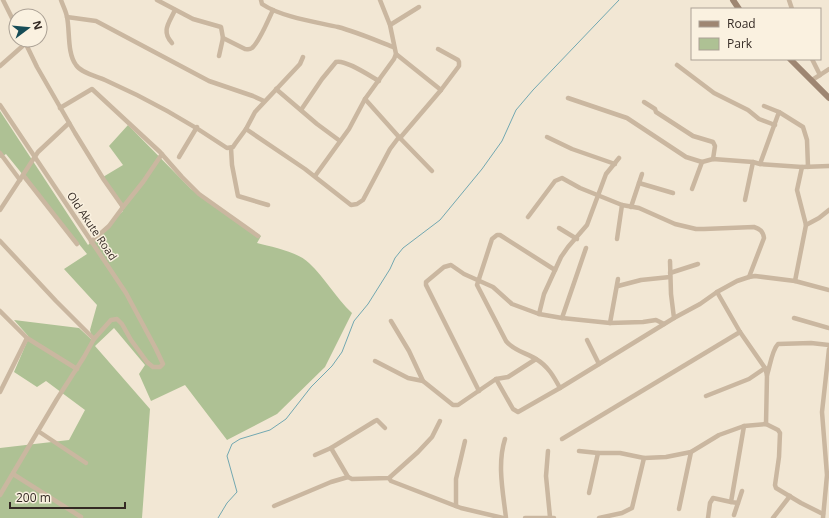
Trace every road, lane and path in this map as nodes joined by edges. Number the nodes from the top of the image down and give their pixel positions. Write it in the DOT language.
graph roads {
  1 [pos="3,0"];
  2 [pos="61,0"];
  3 [pos="157,0"];
  4 [pos="261,0"];
  5 [pos="380,0"];
  6 [pos="419,7"];
  7 [pos="8,10"];
  8 [pos="175,10"];
  9 [pos="273,10"];
  10 [pos="67,17"];
  11 [pos="390,25"];
  12 [pos="223,38"];
  13 [pos="172,43"];
  14 [pos="393,47"];
  15 [pos="19,48"];
  16 [pos="28,48"];
  17 [pos="438,49"];
  18 [pos="396,54"];
  19 [pos="219,56"];
  20 [pos="303,57"];
  21 [pos="791,60"];
  22 [pos="812,60"];
  23 [pos="677,65"];
  24 [pos="0,66"];
  25 [pos="829,69"];
  26 [pos="820,75"];
  27 [pos="812,80"];
  28 [pos="379,81"];
  29 [pos="276,89"];
  30 [pos="441,90"];
  31 [pos="568,98"];
  32 [pos="829,98"];
  33 [pos="365,99"];
  34 [pos="264,102"];
  35 [pos="644,102"];
  36 [pos="0,105"];
  37 [pos="764,106"];
  38 [pos="60,108"];
  39 [pos="301,110"];
  40 [pos="779,112"];
  41 [pos="69,123"];
  42 [pos="775,125"];
  43 [pos="198,127"];
  44 [pos="246,129"];
  45 [pos="547,136"];
  46 [pos="400,138"];
  47 [pos="340,142"];
  48 [pos="231,148"];
  49 [pos="0,153"];
  50 [pos="162,154"];
  51 [pos="179,156"];
  52 [pos="35,157"];
  53 [pos="620,158"];
  54 [pos="713,159"];
  55 [pos="702,162"];
  56 [pos="753,162"];
  57 [pos="615,164"];
  58 [pos="760,164"];
  59 [pos="829,166"];
  60 [pos="802,167"];
  61 [pos="808,167"];
  62 [pos="432,171"];
  63 [pos="642,174"];
  64 [pos="23,175"];
  65 [pos="315,176"];
  66 [pos="20,180"];
  67 [pos="639,183"];
  68 [pos="692,189"];
  69 [pos="673,193"];
  70 [pos="598,197"];
  71 [pos="745,200"];
  72 [pos="268,205"];
  73 [pos="622,205"];
  74 [pos="631,206"];
  75 [pos="123,207"];
  76 [pos="0,210"];
  77 [pos="829,210"];
  78 [pos="528,217"];
  79 [pos="806,225"];
  80 [pos="560,228"];
  81 [pos="258,236"];
  82 [pos="577,238"];
  83 [pos="617,239"];
  84 [pos="0,241"];
  85 [pos="91,242"];
  86 [pos="78,244"];
  87 [pos="586,248"];
  88 [pos="670,261"];
  89 [pos="698,264"];
  90 [pos="555,270"];
  91 [pos="670,275"];
  92 [pos="750,276"];
  93 [pos="618,279"];
  94 [pos="480,280"];
  95 [pos="796,281"];
  96 [pos="618,286"];
  97 [pos="829,290"];
  98 [pos="717,292"];
  99 [pos="0,311"];
  100 [pos="539,314"];
  101 [pos="562,318"];
  102 [pos="674,318"];
  103 [pos="794,318"];
  104 [pos="391,320"];
  105 [pos="610,322"];
  106 [pos="664,324"];
  107 [pos="829,328"];
  108 [pos="740,332"];
  109 [pos="28,338"];
  110 [pos="94,339"];
  111 [pos="587,340"];
  112 [pos="829,345"];
  113 [pos="829,349"];
  114 [pos="536,359"];
  115 [pos="375,361"];
  116 [pos="600,364"];
  117 [pos="765,368"];
  118 [pos="77,369"];
  119 [pos="767,375"];
  120 [pos="496,379"];
  121 [pos="423,381"];
  122 [pos="560,388"];
  123 [pos="479,391"];
  124 [pos="0,392"];
  125 [pos="706,396"];
  126 [pos="440,421"];
  127 [pos="766,424"];
  128 [pos="744,426"];
  129 [pos="385,428"];
  130 [pos="38,431"];
  131 [pos="505,438"];
  132 [pos="562,439"];
  133 [pos="465,441"];
  134 [pos="331,448"];
  135 [pos="548,451"];
  136 [pos="579,451"];
  137 [pos="691,452"];
  138 [pos="598,453"];
  139 [pos="315,455"];
  140 [pos="644,458"];
  141 [pos="86,463"];
  142 [pos="13,474"];
  143 [pos="348,477"];
  144 [pos="389,478"];
  145 [pos="742,491"];
  146 [pos="589,493"];
  147 [pos="0,495"];
  148 [pos="790,496"];
  149 [pos="731,502"];
  150 [pos="738,503"];
  151 [pos="274,506"];
  152 [pos="456,506"];
  153 [pos="679,509"];
  154 [pos="622,515"];
  155 [pos="734,515"];
  156 [pos="823,516"];
  157 [pos="81,517"];
  158 [pos="503,518"];
  159 [pos="506,518"];
  160 [pos="525,518"];
  161 [pos="552,518"];
  162 [pos="599,518"];
  163 [pos="708,518"];
  164 [pos="772,518"];
  1 -- 7 [label="street"];
  2 -- 10 [label="street"];
  3 -- 8 [label="street"];
  4 -- 9 [label="street"];
  5 -- 11 [label="street"];
  6 -- 11 [label="street"];
  8 -- 12 [label="street"];
  8 -- 13 [label="street"];
  9 -- 12 [label="street"];
  9 -- 14 [label="street"];
  10 -- 34 [label="street"];
  10 -- 43 [label="street"];
  11 -- 14 [label="street"];
  12 -- 19 [label="street"];
  14 -- 18 [label="street"];
  15 -- 24 [label="street"];
  16 -- 38 [label="street"];
  17 -- 30 [label="street"];
  18 -- 28 [label="street"];
  18 -- 30 [label="street"];
  20 -- 29 [label="street"];
  21 -- 27 [label="main road"];
  22 -- 26 [label="street"];
  23 -- 42 [label="street"];
  25 -- 26 [label="street"];
  26 -- 27 [label="street"];
  27 -- 32 [label="main road"];
  28 -- 33 [label="street"];
  28 -- 39 [label="street"];
  29 -- 34 [label="street"];
  29 -- 39 [label="street"];
  30 -- 46 [label="street"];
  31 -- 55 [label="street"];
  33 -- 46 [label="street"];
  33 -- 47 [label="street"];
  34 -- 44 [label="street"];
  35 -- 54 [label="street"];
  36 -- 52 [label="street, Old Akute Road"];
  37 -- 40 [label="street"];
  38 -- 41 [label="street"];
  38 -- 50 [label="street"];
  39 -- 47 [label="street"];
  40 -- 42 [label="street"];
  40 -- 61 [label="street"];
  41 -- 52 [label="street"];
  41 -- 75 [label="street"];
  42 -- 58 [label="street"];
  43 -- 48 [label="street"];
  43 -- 51 [label="street"];
  44 -- 48 [label="street"];
  44 -- 65 [label="street"];
  45 -- 57 [label="street"];
  46 -- 62 [label="street"];
  46 -- 65 [label="street"];
  47 -- 65 [label="street"];
  48 -- 72 [label="street"];
  49 -- 66 [label="street"];
  50 -- 75 [label="street"];
  50 -- 81 [label="street"];
  52 -- 64 [label="street"];
  52 -- 85 [label="street, Old Akute Road"];
  53 -- 57 [label="street"];
  54 -- 55 [label="street"];
  54 -- 56 [label="street"];
  55 -- 68 [label="street"];
  56 -- 58 [label="street"];
  56 -- 71 [label="street"];
  57 -- 70 [label="street"];
  58 -- 60 [label="street"];
  59 -- 61 [label="street"];
  60 -- 61 [label="street"];
  60 -- 79 [label="street"];
  63 -- 67 [label="street"];
  64 -- 66 [label="street"];
  64 -- 86 [label="street"];
  66 -- 76 [label="street"];
  67 -- 69 [label="street"];
  67 -- 74 [label="street"];
  70 -- 73 [label="street"];
  70 -- 78 [label="street"];
  70 -- 82 [label="street"];
  73 -- 74 [label="street"];
  73 -- 83 [label="street"];
  74 -- 92 [label="street"];
  75 -- 85 [label="street"];
  77 -- 79 [label="street"];
  79 -- 95 [label="street"];
  80 -- 82 [label="street"];
  82 -- 90 [label="street"];
  84 -- 110 [label="street"];
  85 -- 110 [label="street, Old Akute Road"];
  87 -- 101 [label="street"];
  88 -- 91 [label="street"];
  89 -- 91 [label="street"];
  90 -- 94 [label="street"];
  90 -- 100 [label="street"];
  91 -- 96 [label="street"];
  91 -- 102 [label="street"];
  92 -- 95 [label="street"];
  92 -- 98 [label="street"];
  93 -- 96 [label="street"];
  94 -- 100 [label="street"];
  94 -- 114 [label="street"];
  94 -- 123 [label="street"];
  95 -- 97 [label="street"];
  96 -- 105 [label="street"];
  98 -- 102 [label="street"];
  98 -- 108 [label="street"];
  99 -- 109 [label="street"];
  100 -- 101 [label="street"];
  101 -- 105 [label="street"];
  102 -- 106 [label="street"];
  103 -- 107 [label="street"];
  104 -- 121 [label="street"];
  105 -- 106 [label="street"];
  106 -- 116 [label="street"];
  108 -- 117 [label="street"];
  108 -- 132 [label="street"];
  109 -- 118 [label="street"];
  109 -- 124 [label="street"];
  110 -- 118 [label="street"];
  111 -- 116 [label="street"];
  112 -- 119 [label="street"];
  113 -- 156 [label="street"];
  114 -- 120 [label="street"];
  114 -- 122 [label="street"];
  115 -- 121 [label="street"];
  116 -- 122 [label="street"];
  117 -- 119 [label="street"];
  117 -- 125 [label="street"];
  118 -- 130 [label="street"];
  119 -- 127 [label="street"];
  120 -- 122 [label="street"];
  120 -- 123 [label="street"];
  121 -- 123 [label="street"];
  126 -- 144 [label="street"];
  127 -- 128 [label="street"];
  127 -- 148 [label="street"];
  128 -- 137 [label="street"];
  128 -- 149 [label="street"];
  129 -- 134 [label="street"];
  130 -- 141 [label="street"];
  130 -- 142 [label="street"];
  131 -- 159 [label="street"];
  133 -- 152 [label="street"];
  134 -- 139 [label="street"];
  134 -- 143 [label="street"];
  135 -- 161 [label="street"];
  136 -- 138 [label="street"];
  137 -- 140 [label="street"];
  137 -- 153 [label="street"];
  138 -- 140 [label="street"];
  138 -- 146 [label="street"];
  140 -- 154 [label="street"];
  142 -- 147 [label="street"];
  142 -- 157 [label="street"];
  143 -- 144 [label="street"];
  143 -- 151 [label="street"];
  144 -- 152 [label="street"];
  145 -- 150 [label="street"];
  148 -- 156 [label="street"];
  148 -- 164 [label="street"];
  149 -- 150 [label="street"];
  149 -- 163 [label="street"];
  150 -- 155 [label="street"];
  152 -- 158 [label="street"];
  154 -- 162 [label="street"];
  160 -- 161 [label="street"];
}
